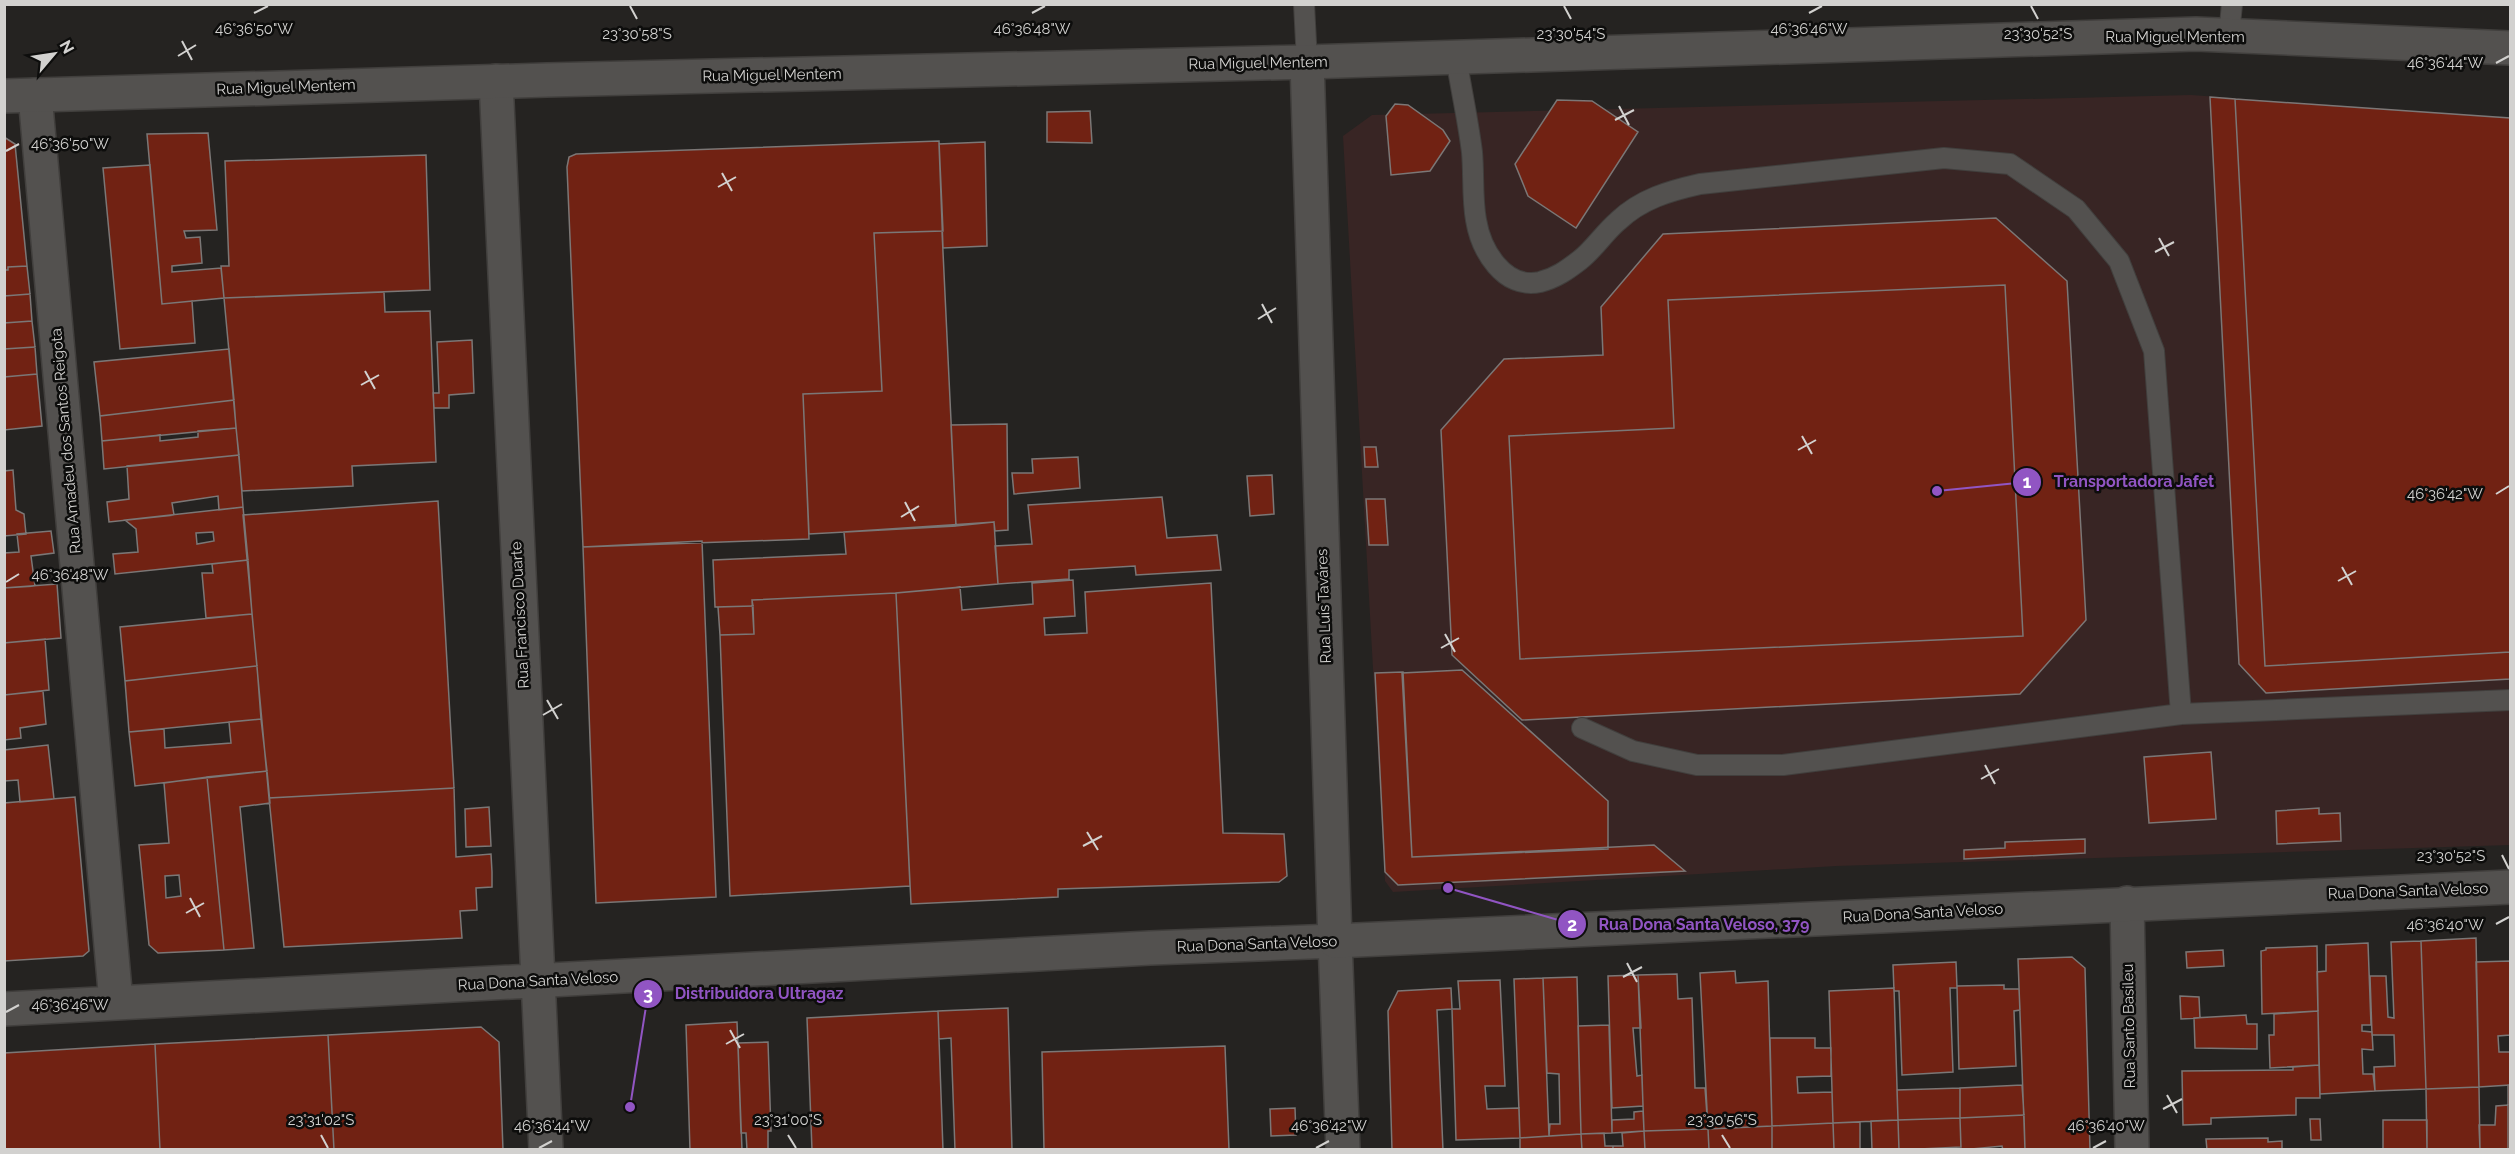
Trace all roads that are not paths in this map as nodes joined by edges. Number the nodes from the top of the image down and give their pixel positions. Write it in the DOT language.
graph roads {
  1 [pos="1304,4"];
  2 [pos="2230,20"];
  3 [pos="2511,48"];
  4 [pos="1456,57"];
  5 [pos="1307,62"];
  6 [pos="496,81"];
  7 [pos="20,95"];
  8 [pos="2511,700"];
  9 [pos="2181,714"];
  10 [pos="1582,728"];
  11 [pos="2511,887"];
  12 [pos="2127,903"];
  13 [pos="1335,941"];
  14 [pos="538,982"];
  15 [pos="116,1002"];
  16 [pos="4,1009"];
  17 [pos="546,1149"];
  18 [pos="1343,1149"];
  19 [pos="2132,1149"];
  1 -- 5 [label="lane"];
  2 -- 3 [label="street, Rua Miguel Mentem"];
  2 -- 4 [label="street, Rua Miguel Mentem"];
  4 -- 5 [label="street, Rua Miguel Mentem"];
  4 -- 9 [label="lane"];
  5 -- 6 [label="street, Rua Miguel Mentem"];
  5 -- 13 [label="street, Rua Luís Taváres"];
  6 -- 7 [label="street, Rua Miguel Mentem"];
  6 -- 14 [label="street, Rua Francisco Duarte"];
  7 -- 15 [label="street, Rua Amadeu dos Santos Reigota"];
  8 -- 9 [label="lane"];
  9 -- 10 [label="lane"];
  11 -- 12 [label="street, Rua Dona Santa Veloso"];
  12 -- 13 [label="street, Rua Dona Santa Veloso"];
  12 -- 19 [label="street, Rua Santo Basileu"];
  13 -- 14 [label="street, Rua Dona Santa Veloso"];
  13 -- 18 [label="street, Rua Luís Taváres"];
  14 -- 15 [label="street, Rua Dona Santa Veloso"];
  14 -- 17 [label="street, Rua Francisco Duarte"];
  15 -- 16 [label="street, Rua Dona Santa Veloso"];
}
